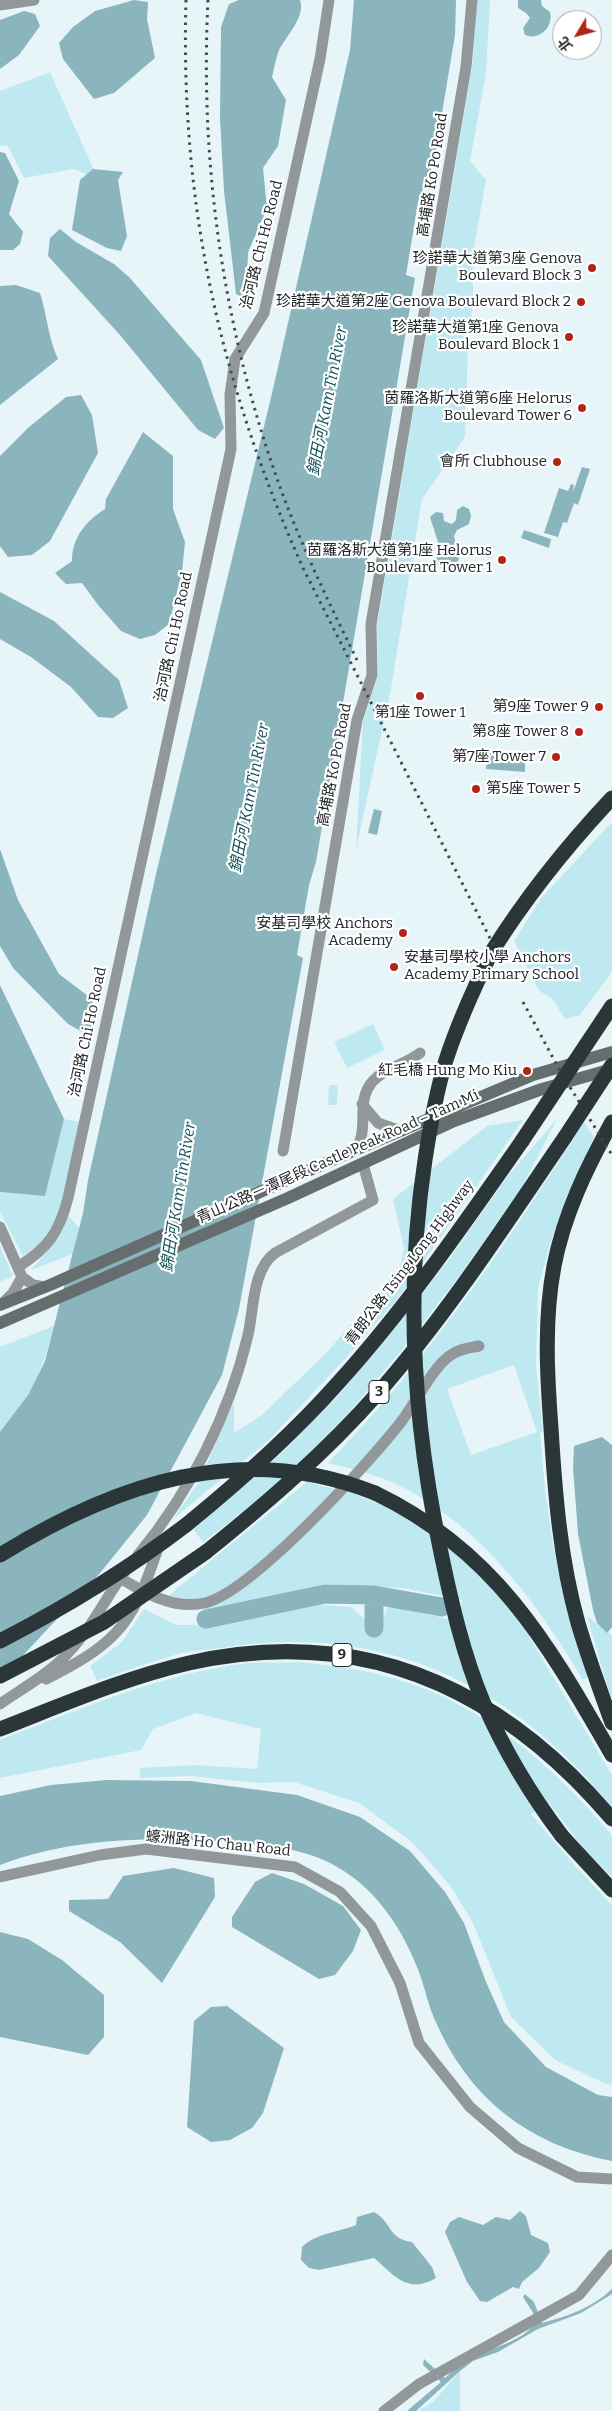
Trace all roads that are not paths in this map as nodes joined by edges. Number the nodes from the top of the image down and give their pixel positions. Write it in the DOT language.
graph roads {
  1 [pos="34,0"];
  2 [pos="329,0"];
  3 [pos="472,0"];
  4 [pos="0,5"];
  5 [pos="612,798"];
  6 [pos="612,1006"];
  7 [pos="612,1052"];
  8 [pos="420,1053"];
  9 [pos="612,1064"];
  10 [pos="612,1068"];
  11 [pos="362,1104"];
  12 [pos="609,1128"];
  13 [pos="400,1131"];
  14 [pos="355,1150"];
  15 [pos="283,1151"];
  16 [pos="363,1164"];
  17 [pos="0,1227"];
  18 [pos="20,1272"];
  19 [pos="48,1286"];
  20 [pos="0,1305"];
  21 [pos="0,1324"];
  22 [pos="479,1346"];
  23 [pos="174,1508"];
  24 [pos="0,1555"];
  25 [pos="120,1578"];
  26 [pos="143,1592"];
  27 [pos="0,1641"];
  28 [pos="0,1676"];
  29 [pos="16,1694"];
  30 [pos="0,1704"];
  31 [pos="612,1723"];
  32 [pos="0,1728"];
  33 [pos="612,1755"];
  34 [pos="612,1818"];
  35 [pos="0,1877"];
  36 [pos="612,1890"];
  37 [pos="612,2179"];
  38 [pos="612,2255"];
  39 [pos="384,2411"];
  1 -- 4 [label="street"];
  2 -- 18 [label="street, 治河路 Chi Ho Road"];
  3 -- 15 [label="street, 高埔路 Ko Po Road"];
  5 -- 36 [label="highway, bridge"];
  6 -- 27 [label="highway, 青朗公路 Tsing Long Highway / 3, bridge"];
  7 -- 13 [label="main road, 青山公路－潭尾段 Castle Peak Road – Tam Mi"];
  8 -- 11 [label="street"];
  9 -- 28 [label="highway, 3, bridge"];
  10 -- 16 [label="main road, 青山公路－潭尾段 Castle Peak Road – Tam Mi"];
  11 -- 13 [label="street"];
  11 -- 14 [label="street"];
  12 -- 31 [label="highway"];
  13 -- 14 [label="main road, 青山公路－潭尾段 Castle Peak Road – Tam Mi"];
  14 -- 19 [label="main road, 青山公路－潭尾段 Castle Peak Road – Tam Mi"];
  16 -- 21 [label="main road, 青山公路－潭尾段 Castle Peak Road – Tam Mi"];
  16 -- 23 [label="street"];
  17 -- 18 [label="street"];
  18 -- 19 [label="street"];
  18 -- 20 [label="street"];
  19 -- 20 [label="main road, 青山公路－潭尾段 Castle Peak Road – Tam Mi"];
  22 -- 26 [label="street"];
  23 -- 25 [label="street"];
  23 -- 26 [label="street"];
  24 -- 33 [label="highway, bridge"];
  25 -- 26 [label="street"];
  25 -- 29 [label="street"];
  26 -- 29 [label="street"];
  29 -- 30 [label="street"];
  32 -- 34 [label="highway, 9"];
  35 -- 37 [label="street, 蠔洲路 Ho Chau Road"];
  38 -- 39 [label="street"];
}
